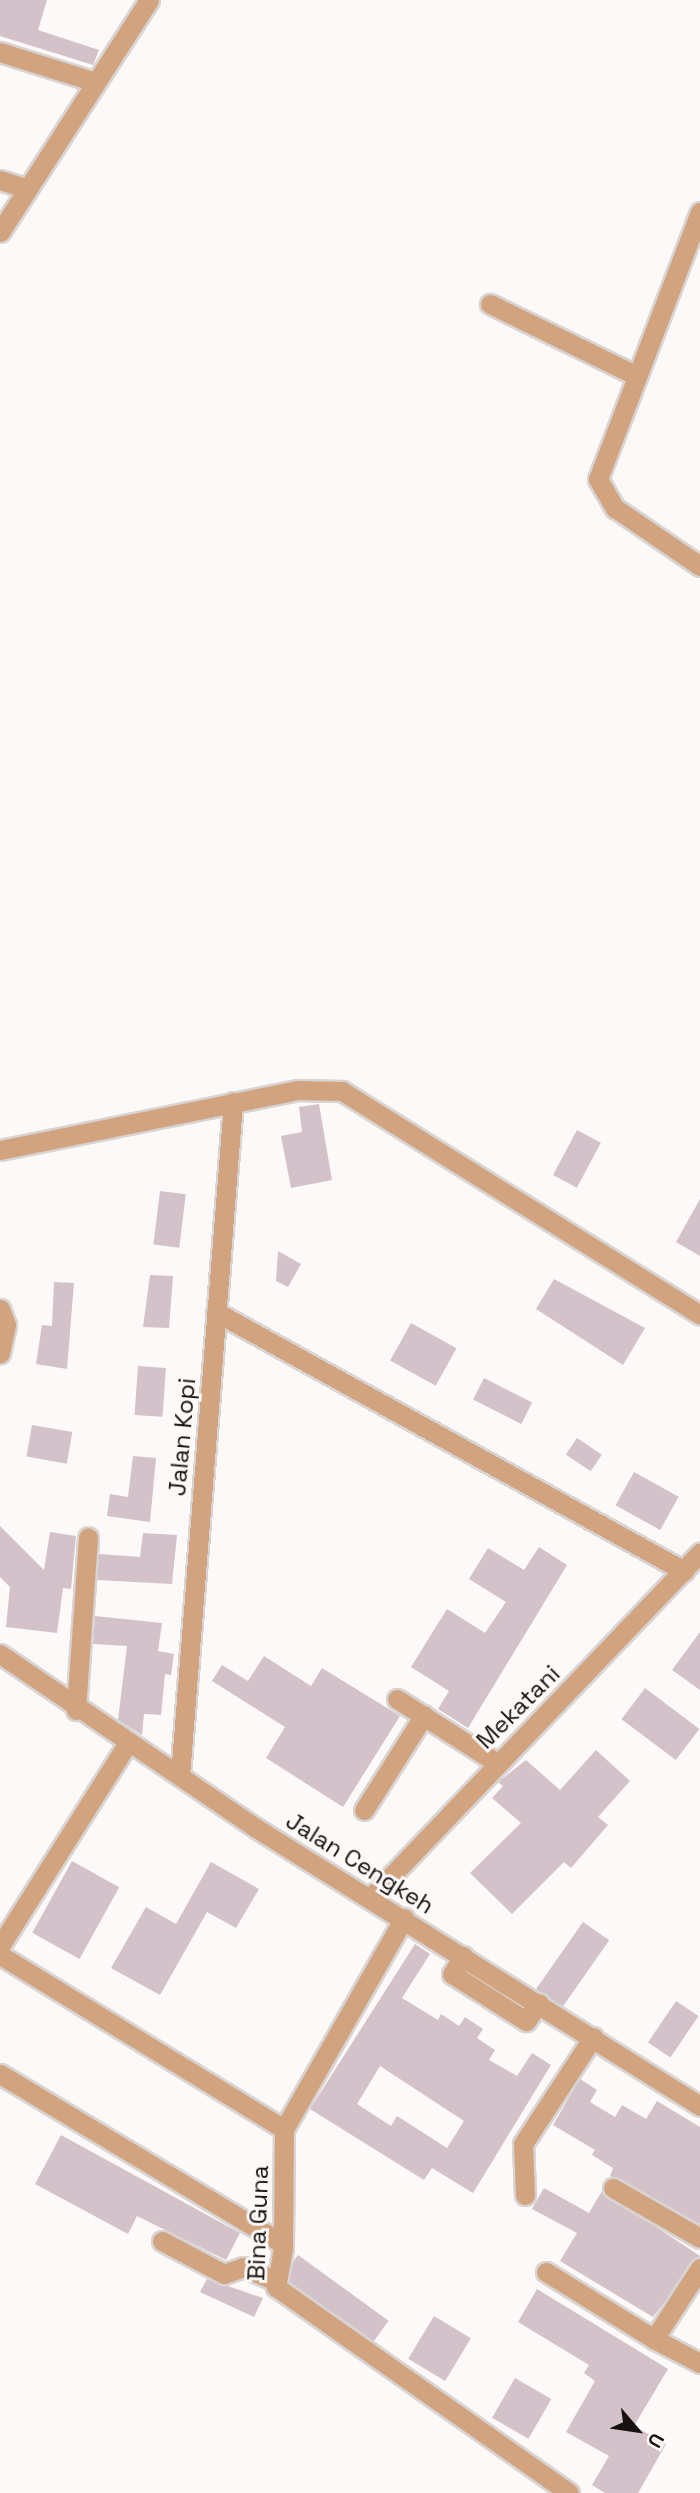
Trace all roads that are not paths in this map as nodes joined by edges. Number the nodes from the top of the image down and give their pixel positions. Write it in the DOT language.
graph roads {
  1 [pos="149,0"];
  2 [pos="0,51"];
  3 [pos="95,82"];
  4 [pos="0,180"];
  5 [pos="27,189"];
  6 [pos="700,212"];
  7 [pos="0,232"];
  8 [pos="490,304"];
  9 [pos="634,374"];
  10 [pos="700,566"];
  11 [pos="233,1102"];
  12 [pos="0,1150"];
  13 [pos="0,1309"];
  14 [pos="216,1312"];
  15 [pos="700,1315"];
  16 [pos="0,1353"];
  17 [pos="88,1537"];
  18 [pos="700,1553"];
  19 [pos="684,1572"];
  20 [pos="0,1654"];
  21 [pos="397,1699"];
  22 [pos="76,1710"];
  23 [pos="424,1715"];
  24 [pos="127,1744"];
  25 [pos="497,1763"];
  26 [pos="180,1776"];
  27 [pos="364,1810"];
  28 [pos="372,1896"];
  29 [pos="404,1918"];
  30 [pos="0,1946"];
  31 [pos="0,1955"];
  32 [pos="593,2037"];
  33 [pos="0,2074"];
  34 [pos="700,2106"];
  35 [pos="284,2129"];
  36 [pos="614,2188"];
  37 [pos="526,2195"];
  38 [pos="700,2238"];
  39 [pos="162,2241"];
  40 [pos="283,2244"];
  41 [pos="700,2268"];
  42 [pos="546,2272"];
  43 [pos="276,2281"];
  44 [pos="654,2339"];
  45 [pos="700,2363"];
  46 [pos="548,2487"];
  47 [pos="569,2493"];
  1 -- 3 [label="street"];
  2 -- 3 [label="street"];
  3 -- 5 [label="street"];
  4 -- 5 [label="street"];
  5 -- 7 [label="street"];
  6 -- 9 [label="street"];
  8 -- 9 [label="street"];
  9 -- 10 [label="street"];
  11 -- 12 [label="street"];
  11 -- 14 [label="street, Jalan Kopi"];
  11 -- 15 [label="street"];
  13 -- 16 [label="street"];
  14 -- 19 [label="street"];
  14 -- 26 [label="street, Jalan Kopi"];
  17 -- 22 [label="street"];
  18 -- 19 [label="street, Mekatani"];
  19 -- 25 [label="street, Mekatani"];
  20 -- 22 [label="street, Jalan Cengkeh"];
  21 -- 23 [label="street"];
  22 -- 24 [label="street, Jalan Cengkeh"];
  23 -- 25 [label="street"];
  23 -- 27 [label="street"];
  24 -- 26 [label="street, Jalan Cengkeh"];
  24 -- 30 [label="street"];
  25 -- 28 [label="street, Mekatani"];
  26 -- 28 [label="street, Jalan Cengkeh"];
  28 -- 29 [label="street, Jalan Cengkeh"];
  29 -- 32 [label="street, Jalan Cengkeh"];
  29 -- 35 [label="street, Bina Guna"];
  31 -- 35 [label="street"];
  32 -- 34 [label="street, Jalan Cengkeh"];
  32 -- 37 [label="street"];
  33 -- 40 [label="street"];
  35 -- 40 [label="street, Bina Guna"];
  36 -- 38 [label="street"];
  39 -- 43 [label="street"];
  40 -- 43 [label="street, Bina Guna"];
  41 -- 44 [label="street"];
  42 -- 44 [label="street"];
  43 -- 46 [label="street, Bina Guna"];
  44 -- 45 [label="street"];
  46 -- 47 [label="street, Bina Guna"];
}
